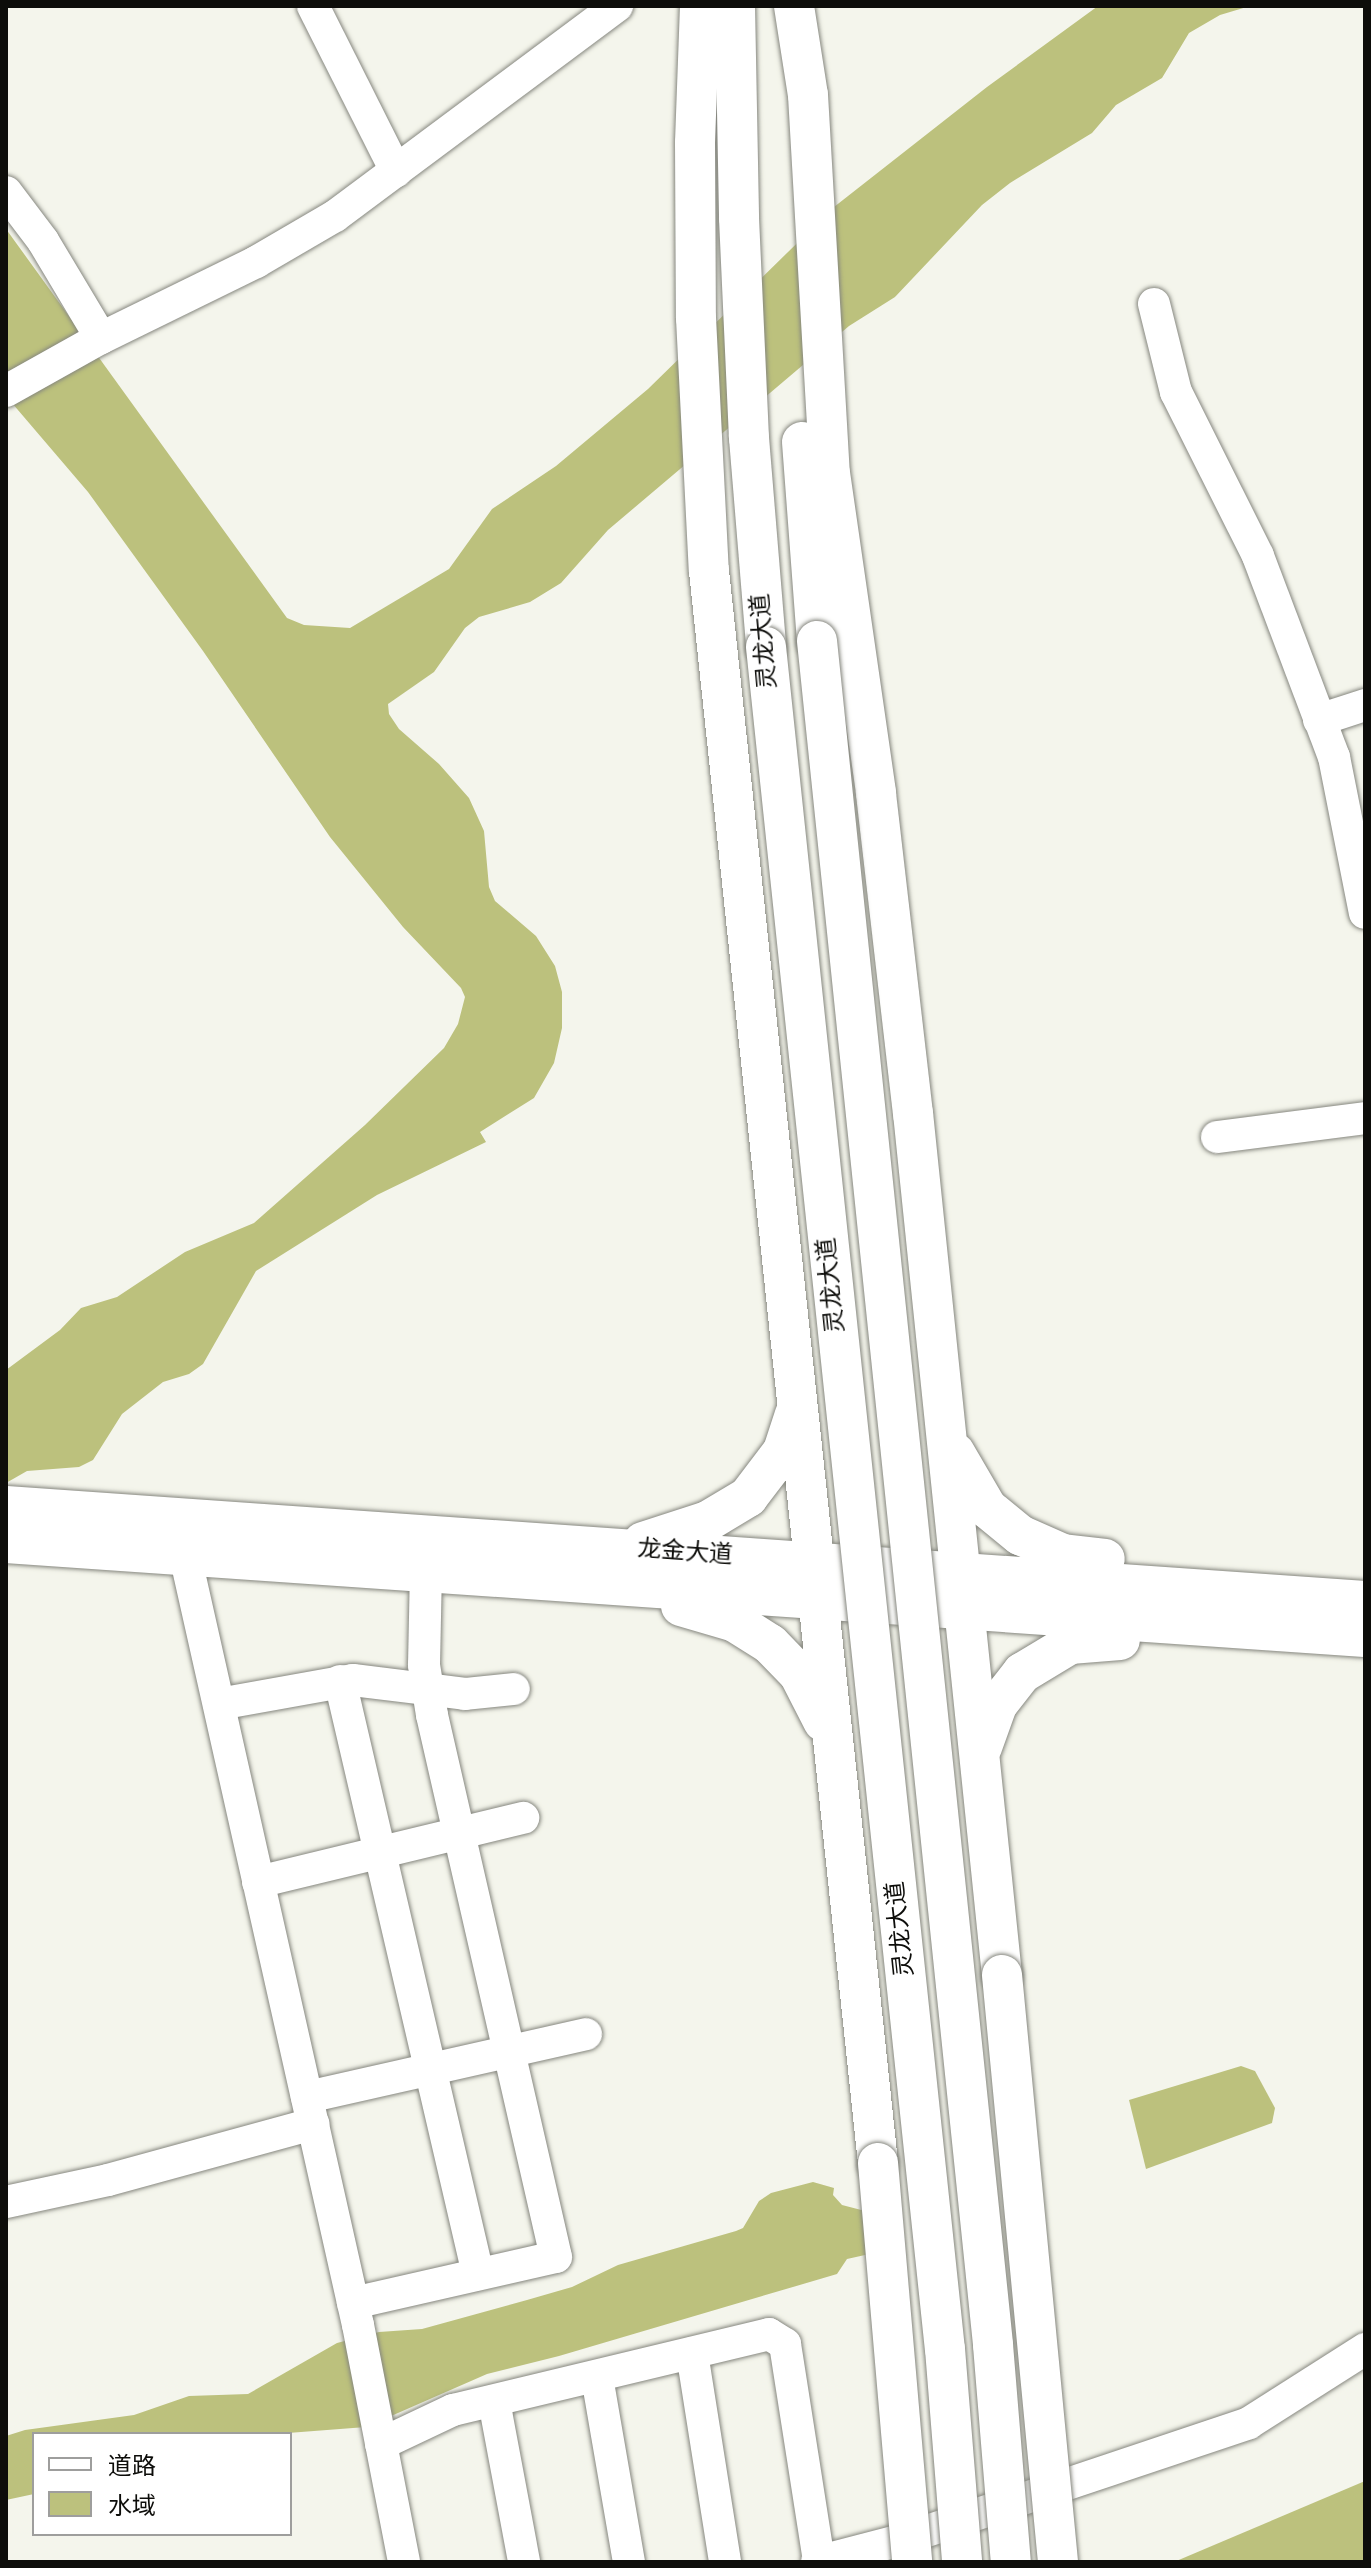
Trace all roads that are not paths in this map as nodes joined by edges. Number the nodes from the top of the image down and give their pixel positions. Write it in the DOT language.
graph roads {
  1 [pos="313,6"];
  2 [pos="617,6"];
  3 [pos="700,6"];
  4 [pos="735,6"];
  5 [pos="786,6"];
  6 [pos="794,6"];
  7 [pos="396,171"];
  8 [pos="6,192"];
  9 [pos="1154,304"];
  10 [pos="101,338"];
  11 [pos="6,391"];
  12 [pos="1365,705"];
  13 [pos="1319,720"];
  14 [pos="1365,913"];
  15 [pos="1365,1118"];
  16 [pos="1217,1137"];
  17 [pos="797,1399"];
  18 [pos="946,1435"];
  19 [pos="6,1506"];
  20 [pos="6,1543"];
  21 [pos="185,1555"];
  22 [pos="613,1566"];
  23 [pos="426,1572"];
  24 [pos="816,1581"];
  25 [pos="962,1591"];
  26 [pos="1365,1600"];
  27 [pos="1365,1639"];
  28 [pos="340,1681"];
  29 [pos="428,1689"];
  30 [pos="514,1689"];
  31 [pos="219,1704"];
  32 [pos="836,1765"];
  33 [pos="981,1774"];
  34 [pos="523,1818"];
  35 [pos="459,1834"];
  36 [pos="381,1852"];
  37 [pos="258,1882"];
  38 [pos="586,2034"];
  39 [pos="509,2051"];
  40 [pos="431,2069"];
  41 [pos="310,2110"];
  42 [pos="6,2202"];
  43 [pos="478,2274"];
  44 [pos="355,2314"];
  45 [pos="1365,2349"];
  46 [pos="692,2353"];
  47 [pos="597,2377"];
  48 [pos="494,2401"];
  49 [pos="380,2438"];
  50 [pos="404,2562"];
  51 [pos="524,2562"];
  52 [pos="629,2562"];
  53 [pos="725,2562"];
  54 [pos="818,2562"];
  55 [pos="912,2562"];
  56 [pos="962,2562"];
  57 [pos="1011,2562"];
  58 [pos="1058,2562"];
  1 -- 7 [label="street"];
  2 -- 7 [label="street"];
  3 -- 17 [label="main road"];
  4 -- 56 [label="main road, 灵龙大道, bridge"];
  5 -- 57 [label="main road, 灵龙大道, bridge"];
  6 -- 18 [label="main road"];
  7 -- 10 [label="street"];
  8 -- 10 [label="street"];
  9 -- 13 [label="street"];
  10 -- 11 [label="street"];
  12 -- 13 [label="street"];
  13 -- 14 [label="street"];
  15 -- 16 [label="street"];
  17 -- 22 [label="main road"];
  17 -- 24 [label="main road"];
  18 -- 25 [label="main road"];
  18 -- 26 [label="main road"];
  19 -- 22 [label="main road, 龙金大道"];
  20 -- 21 [label="main road, 龙金大道"];
  21 -- 23 [label="main road, 龙金大道"];
  21 -- 31 [label="street"];
  22 -- 23 [label="main road, 龙金大道"];
  22 -- 24 [label="main road, 龙金大道"];
  22 -- 32 [label="main road"];
  23 -- 29 [label="street"];
  24 -- 25 [label="main road, 龙金大道"];
  24 -- 32 [label="main road"];
  25 -- 26 [label="main road, 龙金大道"];
  25 -- 27 [label="main road, 龙金大道"];
  25 -- 33 [label="main road"];
  27 -- 33 [label="main road"];
  28 -- 29 [label="street"];
  28 -- 31 [label="street"];
  28 -- 36 [label="street"];
  29 -- 30 [label="street"];
  29 -- 35 [label="street"];
  31 -- 37 [label="street"];
  32 -- 55 [label="main road, bridge"];
  33 -- 58 [label="main road, bridge"];
  34 -- 35 [label="street"];
  35 -- 36 [label="street"];
  35 -- 39 [label="street"];
  36 -- 37 [label="street"];
  36 -- 40 [label="street"];
  37 -- 41 [label="street"];
  38 -- 39 [label="street"];
  39 -- 40 [label="street"];
  39 -- 43 [label="street"];
  40 -- 41 [label="street"];
  40 -- 43 [label="street"];
  41 -- 42 [label="street"];
  41 -- 44 [label="street"];
  43 -- 44 [label="street"];
  44 -- 49 [label="street"];
  45 -- 54 [label="street"];
  46 -- 47 [label="street"];
  46 -- 53 [label="street"];
  46 -- 54 [label="street"];
  47 -- 48 [label="street"];
  47 -- 52 [label="street"];
  48 -- 49 [label="street"];
  48 -- 51 [label="street"];
  49 -- 50 [label="street"];
}
